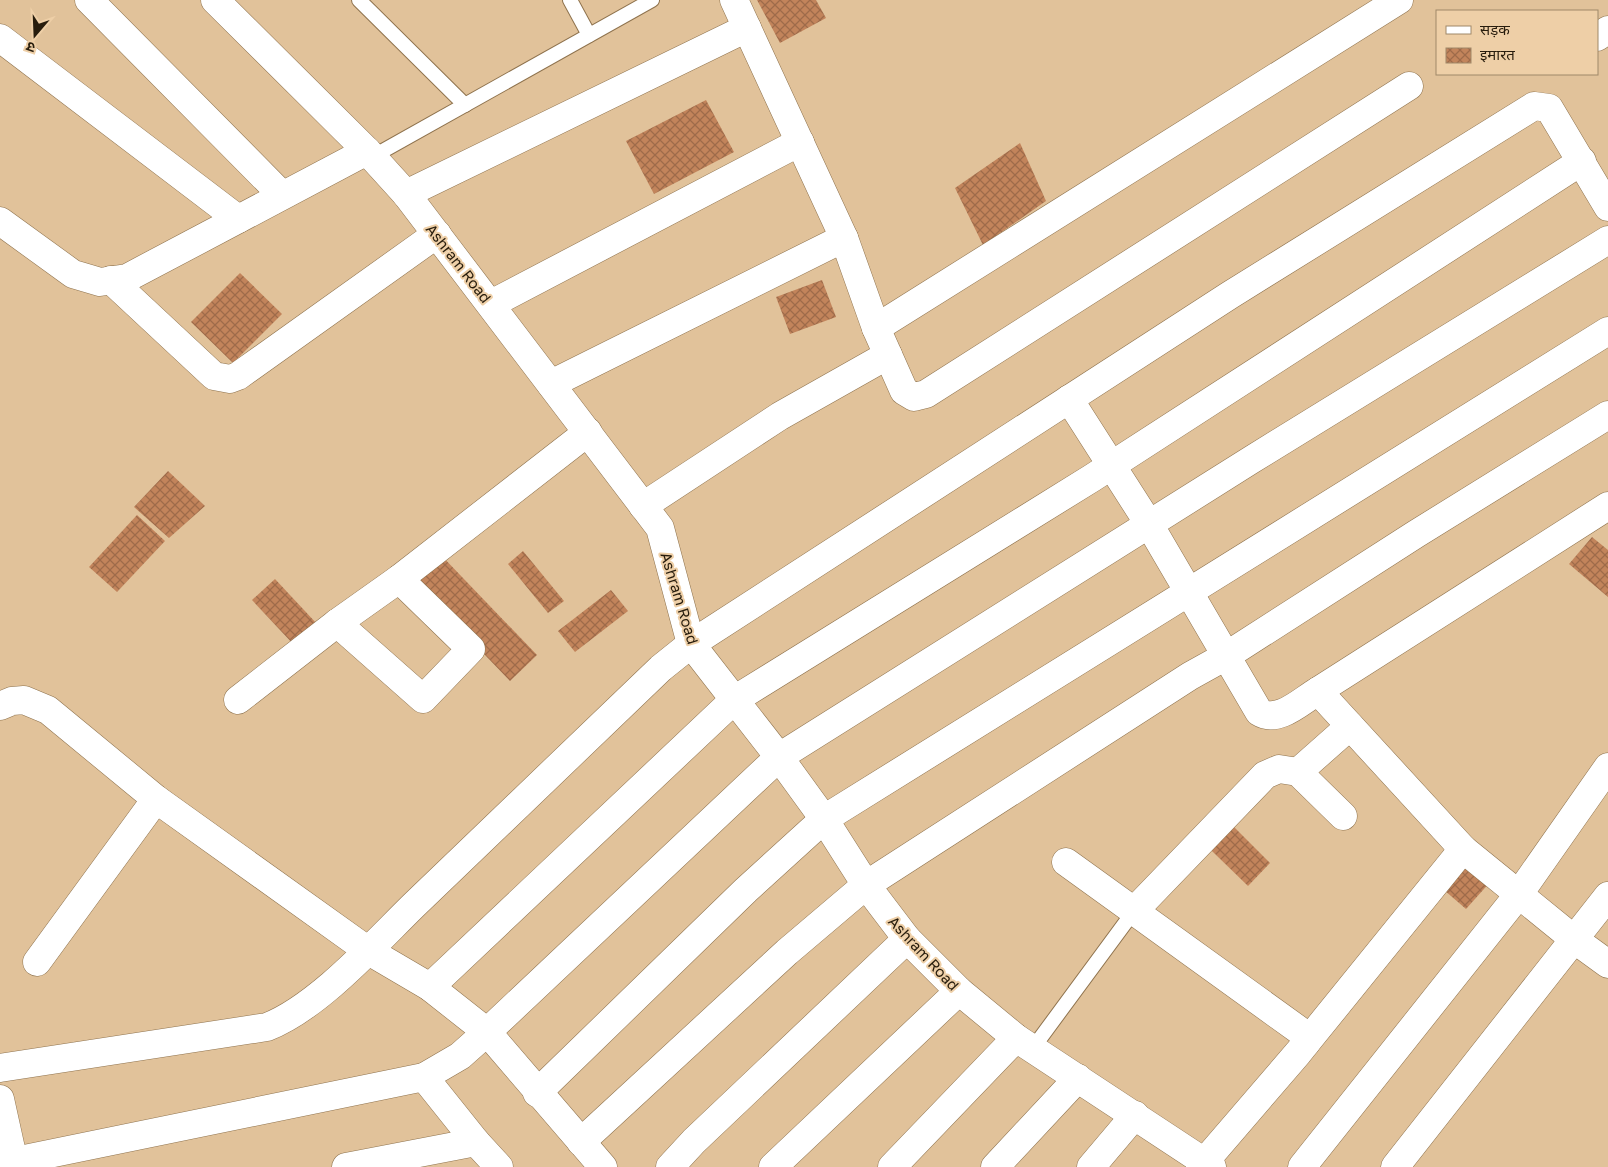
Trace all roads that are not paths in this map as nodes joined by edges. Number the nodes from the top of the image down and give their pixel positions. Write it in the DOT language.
graph roads {
  1 [pos="89,0"];
  2 [pos="215,0"];
  3 [pos="359,0"];
  4 [pos="570,0"];
  5 [pos="652,0"];
  6 [pos="734,0"];
  7 [pos="1399,0"];
  8 [pos="747,28"];
  9 [pos="589,35"];
  10 [pos="0,38"];
  11 [pos="1409,86"];
  12 [pos="465,105"];
  13 [pos="800,142"];
  14 [pos="370,154"];
  15 [pos="1582,161"];
  16 [pos="406,194"];
  17 [pos="282,196"];
  18 [pos="1608,207"];
  19 [pos="238,219"];
  20 [pos="0,221"];
  21 [pos="437,234"];
  22 [pos="844,238"];
  23 [pos="1608,240"];
  24 [pos="111,280"];
  25 [pos="491,304"];
  26 [pos="876,328"];
  27 [pos="1608,331"];
  28 [pos="888,355"];
  29 [pos="551,384"];
  30 [pos="1069,399"];
  31 [pos="1608,416"];
  32 [pos="588,432"];
  33 [pos="1111,466"];
  34 [pos="643,506"];
  35 [pos="1608,506"];
  36 [pos="1149,524"];
  37 [pos="399,579"];
  38 [pos="1189,591"];
  39 [pos="337,624"];
  40 [pos="691,644"];
  41 [pos="1226,656"];
  42 [pos="1318,691"];
  43 [pos="238,700"];
  44 [pos="734,700"];
  45 [pos="0,706"];
  46 [pos="1350,726"];
  47 [pos="780,757"];
  48 [pos="1608,767"];
  49 [pos="1298,772"];
  50 [pos="156,799"];
  51 [pos="1343,816"];
  52 [pos="824,819"];
  53 [pos="1463,848"];
  54 [pos="1066,862"];
  55 [pos="866,885"];
  56 [pos="1518,894"];
  57 [pos="1608,896"];
  58 [pos="1134,911"];
  59 [pos="907,939"];
  60 [pos="1575,940"];
  61 [pos="367,950"];
  62 [pos="37,962"];
  63 [pos="1608,964"];
  64 [pos="430,987"];
  65 [pos="959,991"];
  66 [pos="487,1032"];
  67 [pos="1024,1043"];
  68 [pos="1306,1043"];
  69 [pos="0,1068"];
  70 [pos="424,1077"];
  71 [pos="1078,1078"];
  72 [pos="537,1093"];
  73 [pos="0,1099"];
  74 [pos="1135,1115"];
  75 [pos="476,1142"];
  76 [pos="581,1142"];
  77 [pos="10,1164"];
  78 [pos="1206,1165"];
  79 [pos="346,1167"];
  80 [pos="499,1167"];
  81 [pos="604,1167"];
  82 [pos="670,1167"];
  83 [pos="772,1167"];
  84 [pos="892,1167"];
  85 [pos="995,1167"];
  86 [pos="1091,1167"];
  87 [pos="1302,1167"];
  88 [pos="1395,1167"];
  1 -- 17 [label="street"];
  2 -- 14 [label="street, Ashram Road"];
  3 -- 12 [label="lane"];
  4 -- 9 [label="lane"];
  5 -- 9 [label="lane"];
  6 -- 8 [label="street"];
  7 -- 26 [label="street"];
  8 -- 13 [label="street"];
  8 -- 16 [label="street"];
  9 -- 12 [label="lane"];
  10 -- 19 [label="street"];
  11 -- 28 [label="street"];
  12 -- 14 [label="lane"];
  13 -- 22 [label="street"];
  13 -- 25 [label="street"];
  14 -- 16 [label="street, Ashram Road"];
  14 -- 17 [label="street"];
  15 -- 18 [label="street"];
  15 -- 30 [label="street"];
  15 -- 33 [label="street"];
  16 -- 21 [label="street, Ashram Road"];
  17 -- 19 [label="street"];
  19 -- 24 [label="street"];
  20 -- 24 [label="street"];
  21 -- 24 [label="street"];
  21 -- 25 [label="street, Ashram Road"];
  22 -- 26 [label="street"];
  22 -- 29 [label="street"];
  23 -- 36 [label="street"];
  25 -- 29 [label="street, Ashram Road"];
  26 -- 28 [label="street"];
  27 -- 38 [label="street"];
  28 -- 34 [label="street"];
  29 -- 32 [label="street, Ashram Road"];
  30 -- 33 [label="street"];
  30 -- 40 [label="street"];
  31 -- 41 [label="street"];
  32 -- 34 [label="street, Ashram Road"];
  32 -- 37 [label="street"];
  33 -- 36 [label="street"];
  33 -- 44 [label="street"];
  34 -- 40 [label="street, Ashram Road"];
  35 -- 42 [label="street"];
  36 -- 38 [label="street"];
  36 -- 47 [label="street"];
  37 -- 39 [label="street"];
  37 -- 39 [label="street"];
  38 -- 41 [label="street"];
  38 -- 52 [label="street"];
  39 -- 43 [label="street"];
  40 -- 44 [label="street, Ashram Road"];
  40 -- 61 [label="street"];
  41 -- 42 [label="street"];
  41 -- 55 [label="street"];
  42 -- 46 [label="street"];
  44 -- 47 [label="street, Ashram Road"];
  44 -- 64 [label="street"];
  45 -- 50 [label="street"];
  46 -- 49 [label="street"];
  46 -- 53 [label="street"];
  47 -- 52 [label="street, Ashram Road"];
  47 -- 66 [label="street"];
  48 -- 56 [label="street"];
  49 -- 51 [label="street"];
  49 -- 58 [label="street"];
  50 -- 61 [label="street"];
  50 -- 62 [label="street"];
  52 -- 55 [label="street, Ashram Road"];
  52 -- 72 [label="street"];
  53 -- 56 [label="street"];
  53 -- 68 [label="street"];
  54 -- 58 [label="street"];
  55 -- 59 [label="street, Ashram Road"];
  55 -- 76 [label="street"];
  56 -- 60 [label="street"];
  56 -- 87 [label="street"];
  57 -- 60 [label="street"];
  58 -- 67 [label="lane"];
  58 -- 68 [label="street"];
  59 -- 65 [label="street, Ashram Road"];
  59 -- 82 [label="street"];
  60 -- 63 [label="street"];
  60 -- 88 [label="street"];
  61 -- 64 [label="street"];
  61 -- 69 [label="street"];
  64 -- 66 [label="street"];
  65 -- 67 [label="street, Ashram Road"];
  65 -- 83 [label="street"];
  66 -- 70 [label="street"];
  66 -- 72 [label="street"];
  67 -- 71 [label="street, Ashram Road"];
  67 -- 84 [label="street"];
  68 -- 78 [label="street"];
  70 -- 75 [label="street"];
  70 -- 77 [label="street"];
  71 -- 74 [label="street, Ashram Road"];
  71 -- 85 [label="street"];
  72 -- 76 [label="street"];
  73 -- 77 [label="street"];
  74 -- 78 [label="street, Ashram Road"];
  74 -- 86 [label="street"];
  75 -- 79 [label="street"];
  75 -- 80 [label="street"];
  76 -- 81 [label="street"];
}
